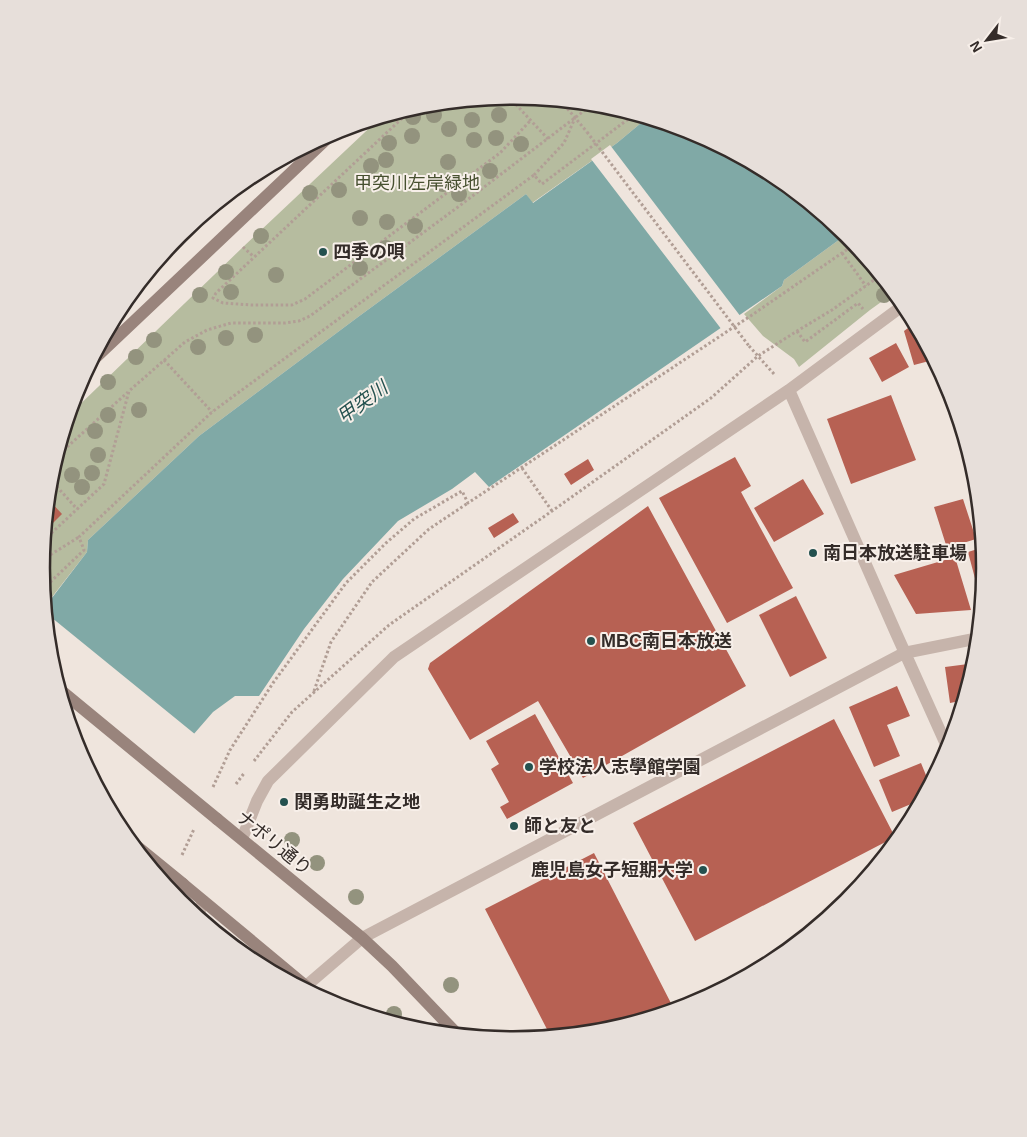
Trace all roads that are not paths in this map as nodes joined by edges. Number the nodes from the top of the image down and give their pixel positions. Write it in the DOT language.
graph roads {
  1 [pos="315,150"];
  2 [pos="898,309"];
  3 [pos="106,347"];
  4 [pos="789,390"];
  5 [pos="971,640"];
  6 [pos="904,653"];
  7 [pos="69,697"];
  8 [pos="944,740"];
  9 [pos="242,839"];
  10 [pos="154,861"];
  11 [pos="204,901"];
  12 [pos="201,910"];
  13 [pos="362,938"];
  14 [pos="296,977"];
  15 [pos="308,984"];
  16 [pos="451,1028"];
  1 -- 3 [label="street"];
  2 -- 4 [label="street"];
  4 -- 6 [label="street"];
  4 -- 9 [label="street"];
  5 -- 6 [label="street"];
  6 -- 8 [label="street"];
  6 -- 13 [label="street"];
  7 -- 9 [label="street, ナポリ通り, bridge"];
  9 -- 13 [label="street, ナポリ通り"];
  10 -- 11 [label="street, bridge"];
  11 -- 12 [label="street"];
  11 -- 14 [label="street"];
  13 -- 15 [label="street"];
  13 -- 16 [label="street, ナポリ通り"];
}
